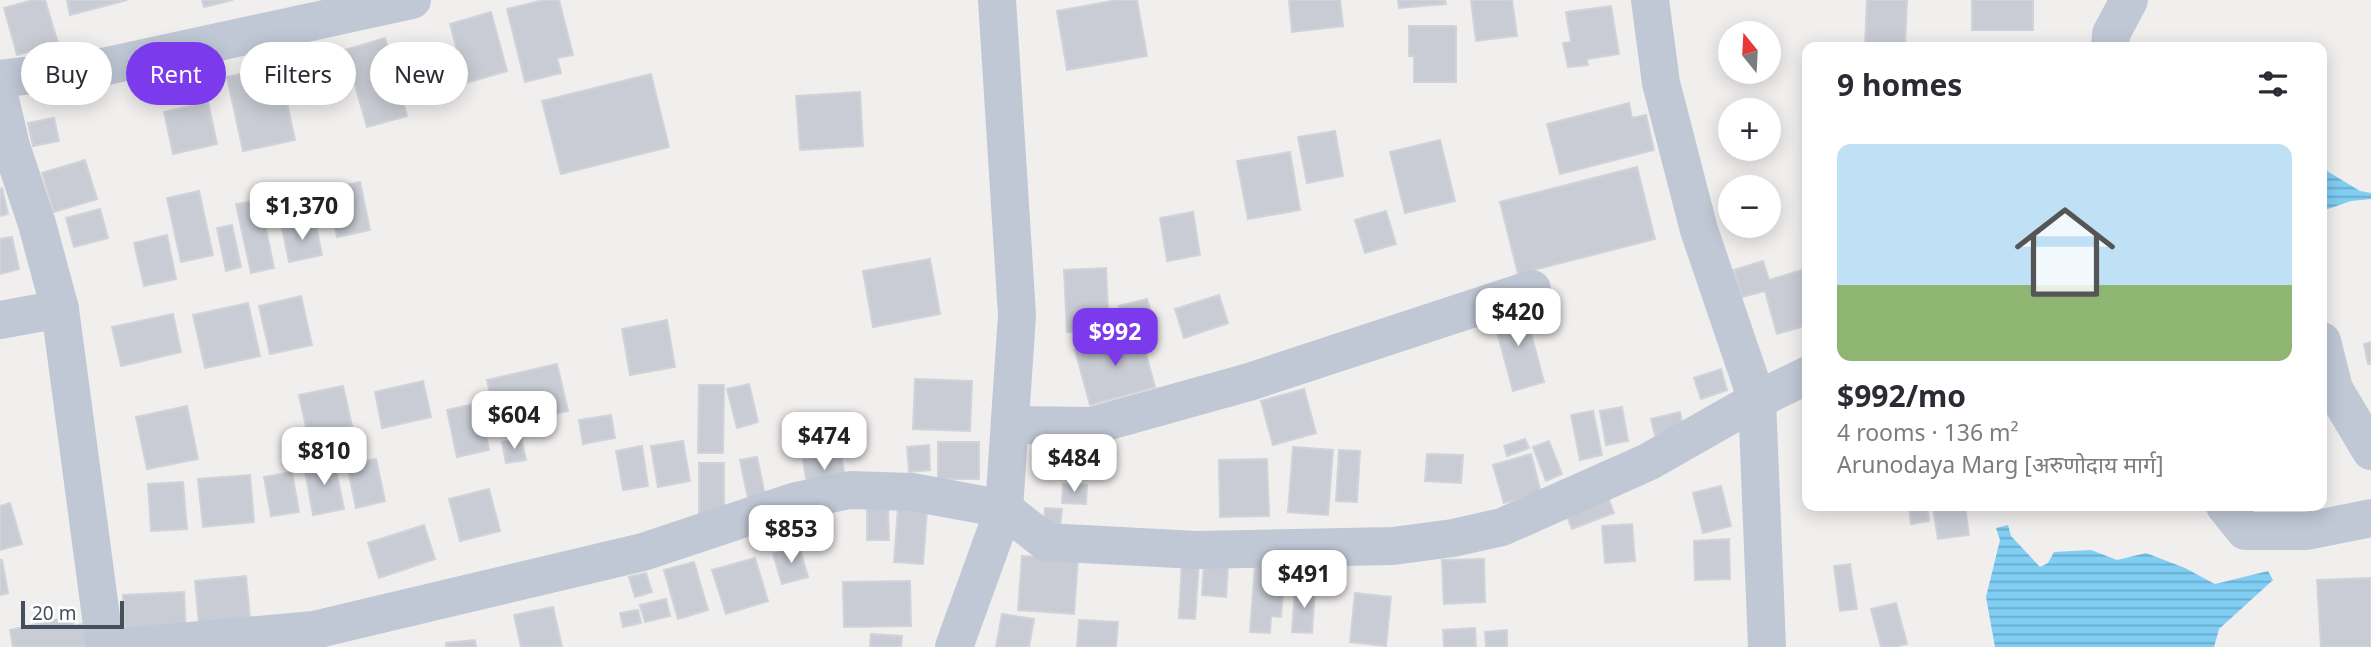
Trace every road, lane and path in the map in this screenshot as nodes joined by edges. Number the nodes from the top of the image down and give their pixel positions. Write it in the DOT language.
graph roads {
  1 [pos="412,0"];
  2 [pos="997,0"];
  3 [pos="1650,0"];
  4 [pos="2129,0"];
  5 [pos="2111,42"];
  6 [pos="0,79"];
  7 [pos="0,99"];
  8 [pos="1532,289"];
  9 [pos="60,309"];
  10 [pos="0,320"];
  11 [pos="2327,361"];
  12 [pos="1802,378"];
  13 [pos="1757,400"];
  14 [pos="1010,425"];
  15 [pos="2371,451"];
  16 [pos="1004,509"];
  17 [pos="2229,511"];
  18 [pos="2371,518"];
  19 [pos="105,647"];
  20 [pos="122,647"];
  21 [pos="954,647"];
  22 [pos="1767,647"];
  1 -- 6 [label="street"];
  2 -- 14 [label="street"];
  3 -- 13 [label="street"];
  4 -- 5 [label="street"];
  7 -- 9 [label="street"];
  8 -- 14 [label="street"];
  9 -- 10 [label="street"];
  9 -- 19 [label="street"];
  11 -- 15 [label="street"];
  12 -- 13 [label="street"];
  13 -- 16 [label="street"];
  13 -- 22 [label="street"];
  14 -- 16 [label="street"];
  16 -- 20 [label="street"];
  16 -- 21 [label="street"];
  17 -- 18 [label="street"];
}
